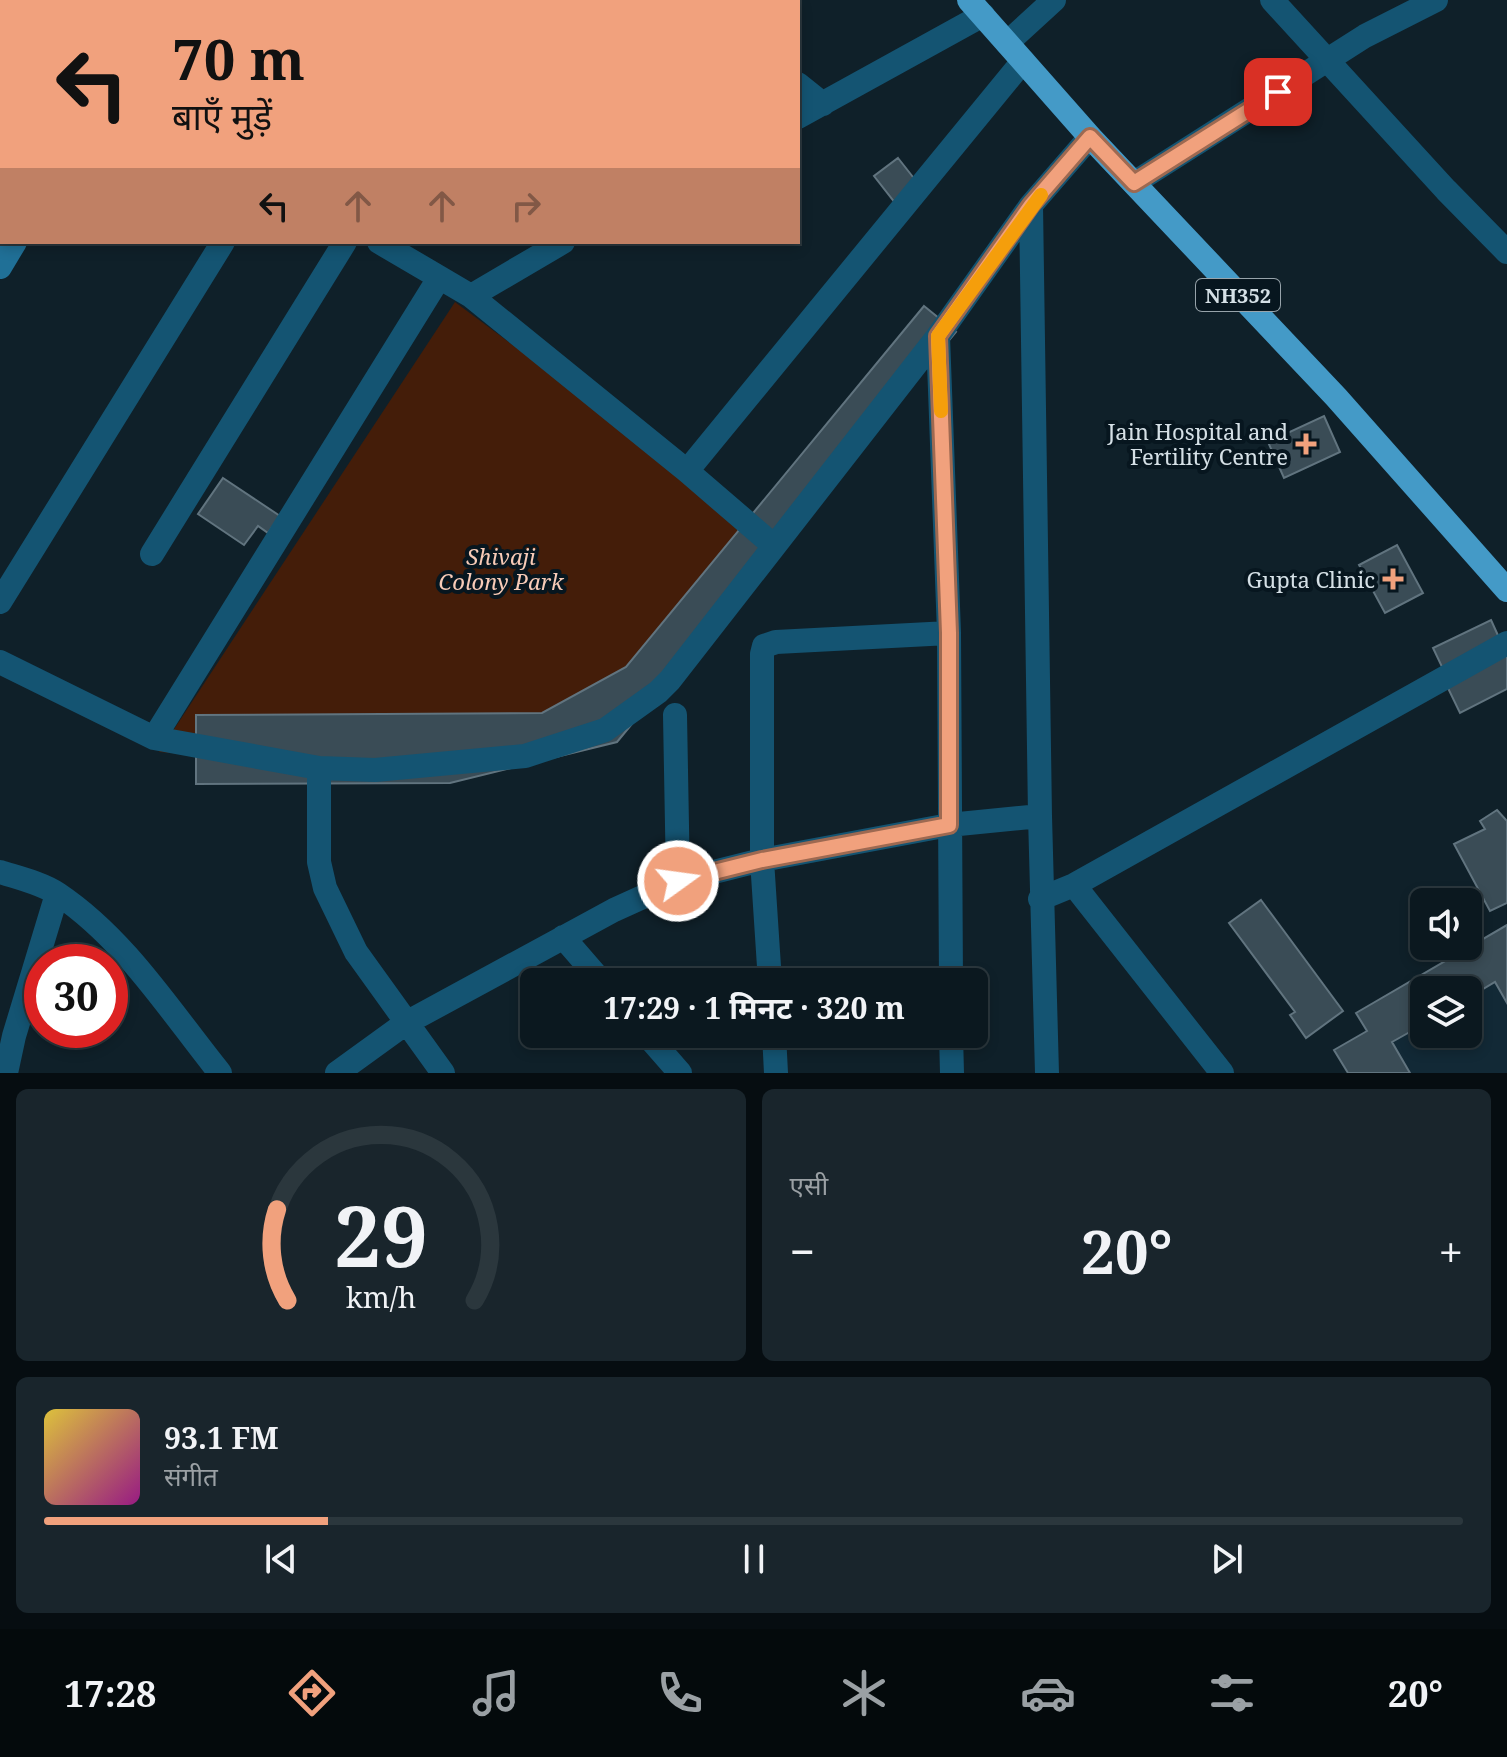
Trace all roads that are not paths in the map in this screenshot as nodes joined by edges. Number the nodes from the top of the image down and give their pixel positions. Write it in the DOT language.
graph roads {
  1 [pos="1054,0"];
  2 [pos="1272,0"];
  3 [pos="1436,0"];
  4 [pos="976,7"];
  5 [pos="1015,52"];
  6 [pos="1327,62"];
  7 [pos="800,86"];
  8 [pos="823,104"];
  9 [pos="800,116"];
  10 [pos="1090,137"];
  11 [pos="1134,183"];
  12 [pos="1031,205"];
  13 [pos="14,244"];
  14 [pos="222,244"];
  15 [pos="344,244"];
  16 [pos="382,244"];
  17 [pos="560,244"];
  18 [pos="1507,252"];
  19 [pos="1,265"];
  20 [pos="439,278"];
  21 [pos="471,296"];
  22 [pos="938,336"];
  23 [pos="687,471"];
  24 [pos="773,545"];
  25 [pos="152,554"];
  26 [pos="1507,590"];
  27 [pos="0,602"];
  28 [pos="949,633"];
  29 [pos="1507,643"];
  30 [pos="0,662"];
  31 [pos="675,715"];
  32 [pos="154,738"];
  33 [pos="319,768"];
  34 [pos="1040,816"];
  35 [pos="949,825"];
  36 [pos="762,860"];
  37 [pos="0,872"];
  38 [pos="678,881"];
  39 [pos="1074,885"];
  40 [pos="57,894"];
  41 [pos="1040,899"];
  42 [pos="563,937"];
  43 [pos="590,968"];
  44 [pos="769,968"];
  45 [pos="951,968"];
  46 [pos="406,1023"];
  47 [pos="658,1048"];
  48 [pos="775,1048"];
  49 [pos="951,1048"];
  50 [pos="1218,1072"];
  51 [pos="6,1073"];
  52 [pos="220,1073"];
  53 [pos="337,1073"];
  54 [pos="443,1073"];
  55 [pos="680,1073"];
  56 [pos="776,1073"];
  57 [pos="952,1073"];
  58 [pos="1047,1073"];
  1 -- 5 [label="street"];
  2 -- 6 [label="street"];
  3 -- 6 [label="street"];
  4 -- 5 [label="highway, NH352"];
  4 -- 8 [label="street"];
  5 -- 10 [label="highway, NH352"];
  5 -- 23 [label="street"];
  6 -- 11 [label="street"];
  6 -- 18 [label="street"];
  7 -- 8 [label="street"];
  8 -- 9 [label="street"];
  10 -- 11 [label="highway, NH352"];
  10 -- 12 [label="street"];
  11 -- 26 [label="highway, NH352"];
  12 -- 22 [label="street"];
  12 -- 34 [label="street"];
  13 -- 19 [label="main road"];
  14 -- 27 [label="street"];
  15 -- 25 [label="street"];
  16 -- 20 [label="street"];
  17 -- 21 [label="street"];
  20 -- 21 [label="street"];
  20 -- 32 [label="street"];
  21 -- 23 [label="street"];
  22 -- 24 [label="street"];
  22 -- 28 [label="street"];
  23 -- 24 [label="street"];
  24 -- 33 [label="street"];
  28 -- 35 [label="street"];
  28 -- 36 [label="street"];
  29 -- 39 [label="street"];
  30 -- 32 [label="street"];
  31 -- 38 [label="street"];
  32 -- 33 [label="street"];
  33 -- 46 [label="street"];
  34 -- 35 [label="street"];
  34 -- 41 [label="street"];
  35 -- 36 [label="street"];
  35 -- 45 [label="street"];
  36 -- 38 [label="street"];
  36 -- 44 [label="street"];
  37 -- 40 [label="street"];
  38 -- 42 [label="street"];
  39 -- 41 [label="street"];
  39 -- 50 [label="street"];
  40 -- 51 [label="street"];
  40 -- 52 [label="street"];
  41 -- 58 [label="street"];
  42 -- 43 [label="street"];
  42 -- 46 [label="street"];
  46 -- 53 [label="street"];
  46 -- 54 [label="street"];
  47 -- 55 [label="street"];
  48 -- 56 [label="street"];
  49 -- 57 [label="street"];
}
